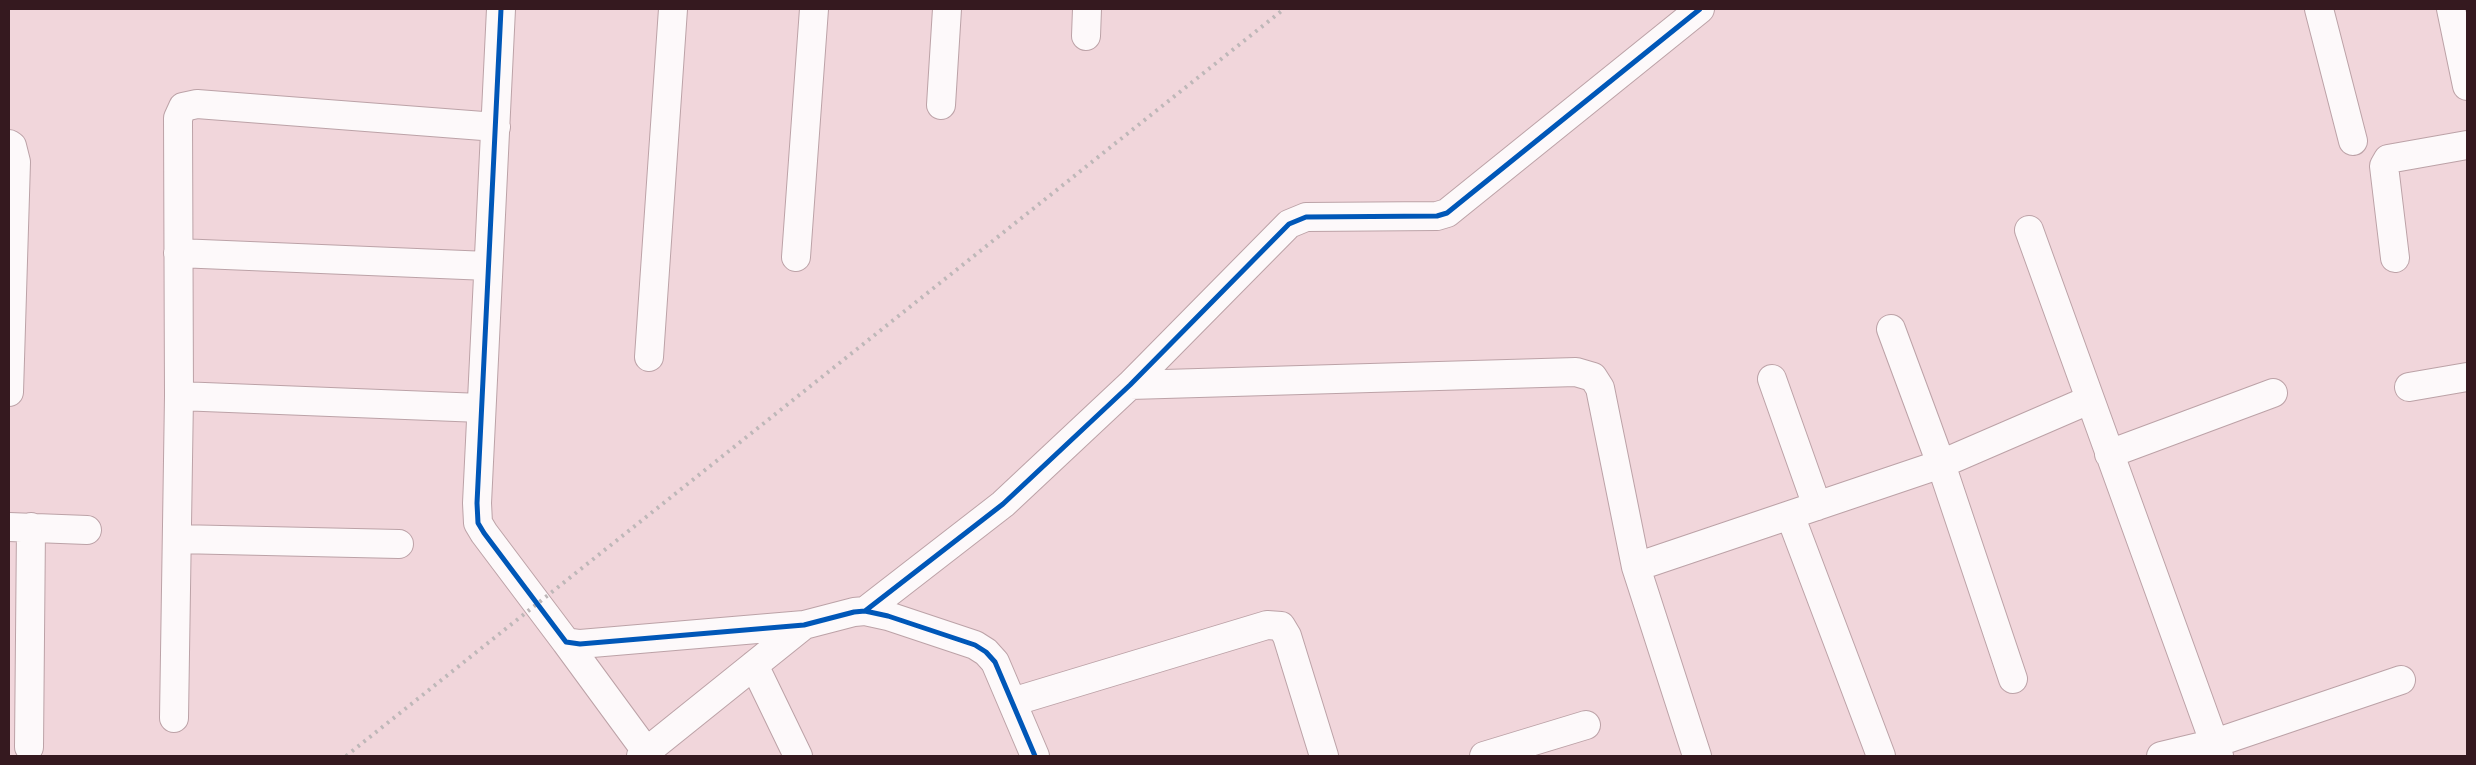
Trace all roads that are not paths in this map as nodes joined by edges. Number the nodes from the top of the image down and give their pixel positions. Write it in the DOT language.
graph roads {
  1 [pos="501,9"];
  2 [pos="673,9"];
  3 [pos="814,9"];
  4 [pos="948,9"];
  5 [pos="1087,9"];
  6 [pos="1700,9"];
  7 [pos="2319,9"];
  8 [pos="2451,9"];
  9 [pos="1086,36"];
  10 [pos="2467,86"];
  11 [pos="941,105"];
  12 [pos="496,127"];
  13 [pos="2353,141"];
  14 [pos="9,144"];
  15 [pos="2467,145"];
  16 [pos="2029,230"];
  17 [pos="178,253"];
  18 [pos="796,257"];
  19 [pos="2395,258"];
  20 [pos="488,266"];
  21 [pos="1890,329"];
  22 [pos="649,357"];
  23 [pos="2467,377"];
  24 [pos="1772,379"];
  25 [pos="1130,385"];
  26 [pos="2409,388"];
  27 [pos="9,392"];
  28 [pos="2274,393"];
  29 [pos="178,396"];
  30 [pos="2089,400"];
  31 [pos="481,408"];
  32 [pos="2108,454"];
  33 [pos="1941,464"];
  34 [pos="1817,506"];
  35 [pos="1790,515"];
  36 [pos="20,527"];
  37 [pos="88,530"];
  38 [pos="177,539"];
  39 [pos="399,544"];
  40 [pos="1636,567"];
  41 [pos="865,611"];
  42 [pos="804,625"];
  43 [pos="566,642"];
  44 [pos="754,665"];
  45 [pos="2013,679"];
  46 [pos="2401,680"];
  47 [pos="1012,702"];
  48 [pos="174,718"];
  49 [pos="1586,725"];
  50 [pos="29,747"];
  51 [pos="2217,750"];
  52 [pos="644,753"];
  53 [pos="798,756"];
  54 [pos="1035,756"];
  55 [pos="1324,756"];
  56 [pos="1484,756"];
  57 [pos="1697,756"];
  58 [pos="1881,756"];
  59 [pos="2161,756"];
  1 -- 12 [label="street"];
  2 -- 22 [label="street"];
  3 -- 18 [label="street"];
  4 -- 11 [label="street"];
  5 -- 9 [label="street"];
  6 -- 25 [label="street"];
  7 -- 13 [label="street"];
  8 -- 10 [label="street"];
  12 -- 17 [label="street"];
  12 -- 20 [label="street"];
  14 -- 27 [label="street"];
  15 -- 19 [label="street"];
  16 -- 30 [label="street"];
  17 -- 20 [label="street"];
  17 -- 29 [label="street"];
  20 -- 31 [label="street"];
  21 -- 33 [label="street"];
  23 -- 26 [label="street"];
  24 -- 34 [label="street"];
  25 -- 40 [label="street"];
  25 -- 41 [label="street"];
  28 -- 32 [label="street"];
  29 -- 31 [label="street"];
  29 -- 38 [label="street"];
  30 -- 32 [label="street"];
  30 -- 33 [label="street"];
  31 -- 43 [label="street"];
  32 -- 51 [label="street"];
  33 -- 34 [label="street"];
  33 -- 45 [label="street"];
  34 -- 35 [label="street"];
  35 -- 40 [label="street"];
  35 -- 58 [label="street"];
  36 -- 37 [label="street"];
  36 -- 50 [label="street"];
  38 -- 39 [label="street"];
  38 -- 48 [label="street"];
  40 -- 57 [label="street"];
  41 -- 42 [label="street"];
  41 -- 47 [label="street"];
  42 -- 43 [label="street"];
  42 -- 44 [label="street"];
  43 -- 52 [label="street"];
  44 -- 52 [label="street"];
  44 -- 53 [label="street"];
  46 -- 51 [label="street"];
  47 -- 54 [label="street"];
  47 -- 55 [label="street"];
  49 -- 56 [label="street"];
  51 -- 59 [label="street"];
}
